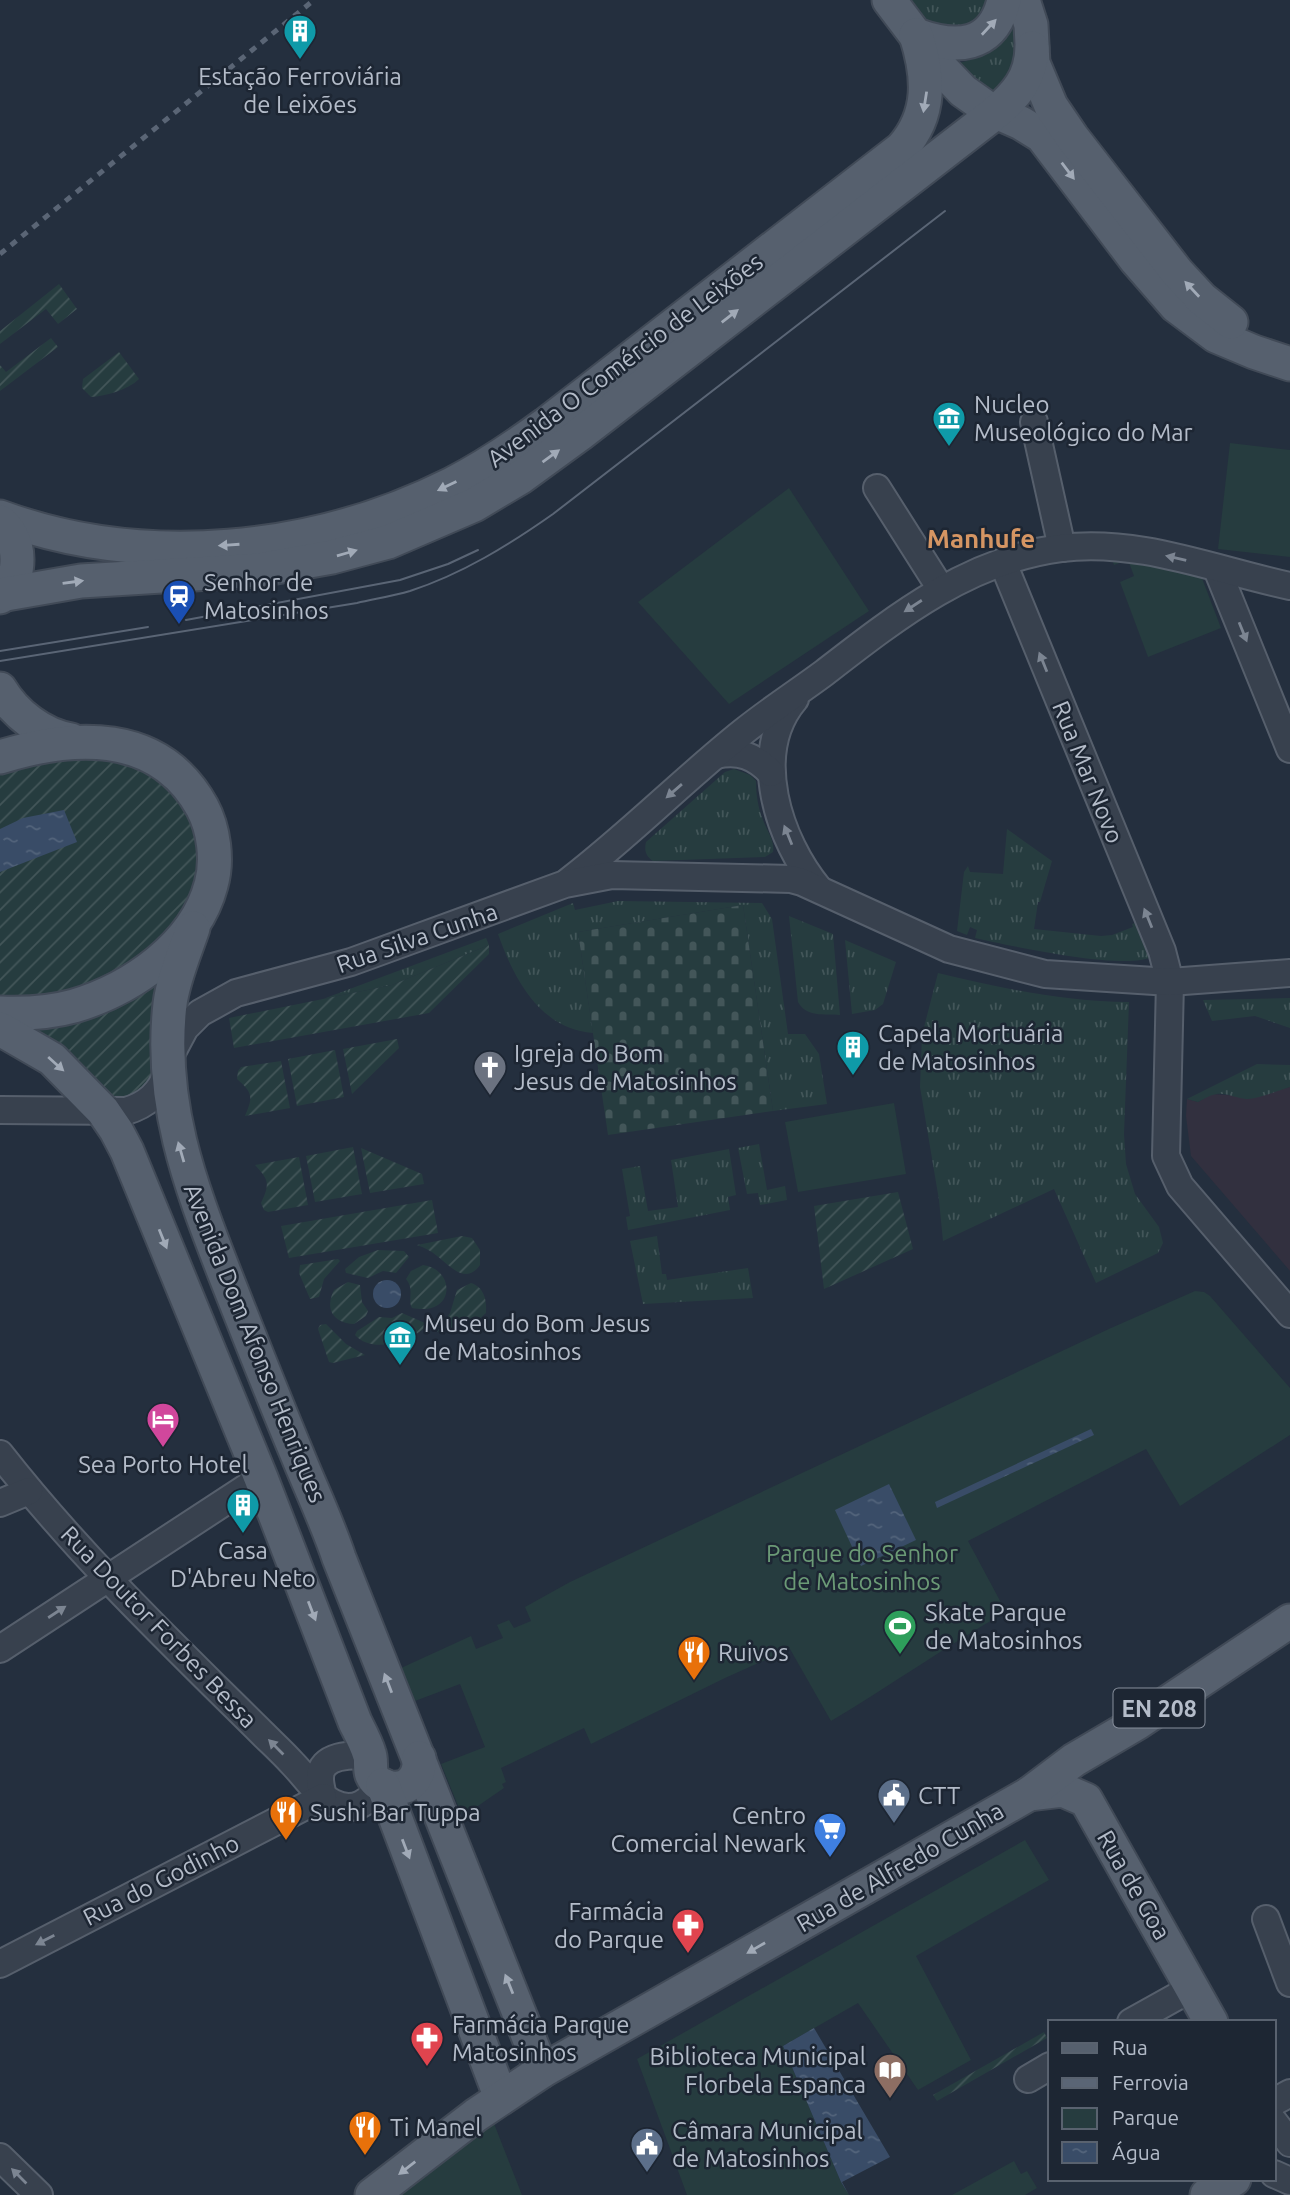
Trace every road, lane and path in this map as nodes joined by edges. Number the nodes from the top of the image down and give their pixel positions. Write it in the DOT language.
graph roads {
  1 [pos="889,0"];
  2 [pos="1004,0"];
  3 [pos="1023,0"];
  4 [pos="916,35"];
  5 [pos="1032,48"];
  6 [pos="1008,118"];
  7 [pos="1290,351"];
  8 [pos="1290,363"];
  9 [pos="1034,422"];
  10 [pos="877,488"];
  11 [pos="0,520"];
  12 [pos="1062,548"];
  13 [pos="1003,563"];
  14 [pos="1217,569"];
  15 [pos="1290,586"];
  16 [pos="941,589"];
  17 [pos="3,595"];
  18 [pos="804,688"];
  19 [pos="0,689"];
  20 [pos="77,741"];
  21 [pos="1290,750"];
  22 [pos="716,755"];
  23 [pos="0,757"];
  24 [pos="771,773"];
  25 [pos="632,827"];
  26 [pos="652,875"];
  27 [pos="565,884"];
  28 [pos="820,890"];
  29 [pos="193,928"];
  30 [pos="1290,973"];
  31 [pos="1170,982"];
  32 [pos="267,984"];
  33 [pos="170,1002"];
  34 [pos="0,1013"];
  35 [pos="0,1029"];
  36 [pos="168,1066"];
  37 [pos="0,1110"];
  38 [pos="103,1111"];
  39 [pos="1290,1314"];
  40 [pos="0,1454"];
  41 [pos="300,1463"];
  42 [pos="261,1478"];
  43 [pos="29,1491"];
  44 [pos="0,1503"];
  45 [pos="107,1579"];
  46 [pos="1290,1622"];
  47 [pos="1290,1647"];
  48 [pos="0,1649"];
  49 [pos="416,1752"];
  50 [pos="377,1771"];
  51 [pos="1029,1794"];
  52 [pos="323,1797"];
  53 [pos="1086,1800"];
  54 [pos="1266,1919"];
  55 [pos="0,1964"];
  56 [pos="1290,1983"];
  57 [pos="1192,1988"];
  58 [pos="1135,2020"];
  59 [pos="1210,2020"];
  60 [pos="542,2071"];
  61 [pos="501,2098"];
  62 [pos="1276,2125"];
  63 [pos="1290,2143"];
  64 [pos="0,2157"];
  65 [pos="1231,2181"];
  66 [pos="38,2195"];
  67 [pos="372,2195"];
  68 [pos="1207,2195"];
  1 -- 4 [label="main road, Avenida O Comércio de Leixões"];
  4 -- 2 [label="main road, one-way"];
  3 -- 5 [label="main road"];
  4 -- 6 [label="main road, Avenida O Comércio de Leixões"];
  4 -- 11 [label="main road, Avenida O Comércio de Leixões, one-way"];
  5 -- 6 [label="main road"];
  7 -- 5 [label="main road, one-way"];
  6 -- 8 [label="main road, Avenida O Comércio de Leixões, one-way"];
  17 -- 6 [label="main road, Avenida O Comércio de Leixões, one-way"];
  9 -- 12 [label="street"];
  10 -- 16 [label="street"];
  11 -- 17 [label="main road"];
  12 -- 13 [label="street"];
  14 -- 12 [label="street, one-way"];
  13 -- 16 [label="street"];
  31 -- 13 [label="street, Rua Mar Novo, one-way"];
  14 -- 15 [label="street"];
  14 -- 21 [label="street, one-way"];
  16 -- 18 [label="street, one-way"];
  18 -- 22 [label="street"];
  18 -- 24 [label="street"];
  19 -- 20 [label="main road"];
  20 -- 23 [label="main road"];
  20 -- 29 [label="main road, Avenida Dom Afonso Henriques"];
  22 -- 24 [label="street"];
  22 -- 25 [label="street, one-way"];
  28 -- 24 [label="street, one-way"];
  25 -- 26 [label="street"];
  25 -- 27 [label="street"];
  26 -- 27 [label="street"];
  26 -- 28 [label="street"];
  27 -- 32 [label="street, Rua Silva Cunha"];
  28 -- 31 [label="street"];
  29 -- 33 [label="main road, Avenida Dom Afonso Henriques"];
  29 -- 34 [label="main road"];
  30 -- 31 [label="street"];
  31 -- 39 [label="street, Rua Mar Novo"];
  32 -- 33 [label="street, Rua Silva Cunha"];
  32 -- 36 [label="street, Rua Silva Cunha"];
  33 -- 36 [label="main road, Avenida Dom Afonso Henriques"];
  35 -- 38 [label="main road, Avenida Dom Afonso Henriques, one-way"];
  36 -- 38 [label="street, Rua Silva Cunha"];
  41 -- 36 [label="main road, Avenida Dom Afonso Henriques, one-way"];
  37 -- 38 [label="street, Rua Silva Cunha"];
  38 -- 42 [label="main road, Avenida Dom Afonso Henriques, one-way"];
  40 -- 43 [label="street, Rua Doutor Forbes Bessa"];
  41 -- 42 [label="main road"];
  49 -- 41 [label="main road, Avenida Dom Afonso Henriques, one-way"];
  42 -- 45 [label="street"];
  42 -- 50 [label="main road, Avenida Dom Afonso Henriques, one-way"];
  43 -- 44 [label="street"];
  43 -- 45 [label="street, Rua Doutor Forbes Bessa"];
  48 -- 45 [label="street, one-way"];
  52 -- 45 [label="street, Rua Doutor Forbes Bessa, one-way"];
  46 -- 51 [label="main road, Rua de Alfredo Cunha / EN 208"];
  47 -- 53 [label="main road, EN 208"];
  49 -- 50 [label="main road"];
  60 -- 49 [label="main road, Avenida Dom Afonso Henriques, one-way"];
  50 -- 52 [label="street"];
  50 -- 52 [label="street"];
  50 -- 61 [label="main road, Avenida Dom Afonso Henriques, one-way"];
  51 -- 53 [label="main road, Rua de Goa"];
  51 -- 60 [label="main road, Rua de Alfredo Cunha / EN 208, one-way"];
  52 -- 55 [label="street, Rua do Godinho, one-way"];
  53 -- 57 [label="main road, Rua de Goa"];
  54 -- 56 [label="street"];
  57 -- 58 [label="street"];
  57 -- 59 [label="main road, Rua de Goa"];
  60 -- 61 [label="main road, Rua de Alfredo Cunha"];
  61 -- 67 [label="main road, Rua de Alfredo Cunha, one-way"];
  62 -- 63 [label="street"];
  66 -- 64 [label="street, one-way"];
  65 -- 68 [label="main road"];
}
